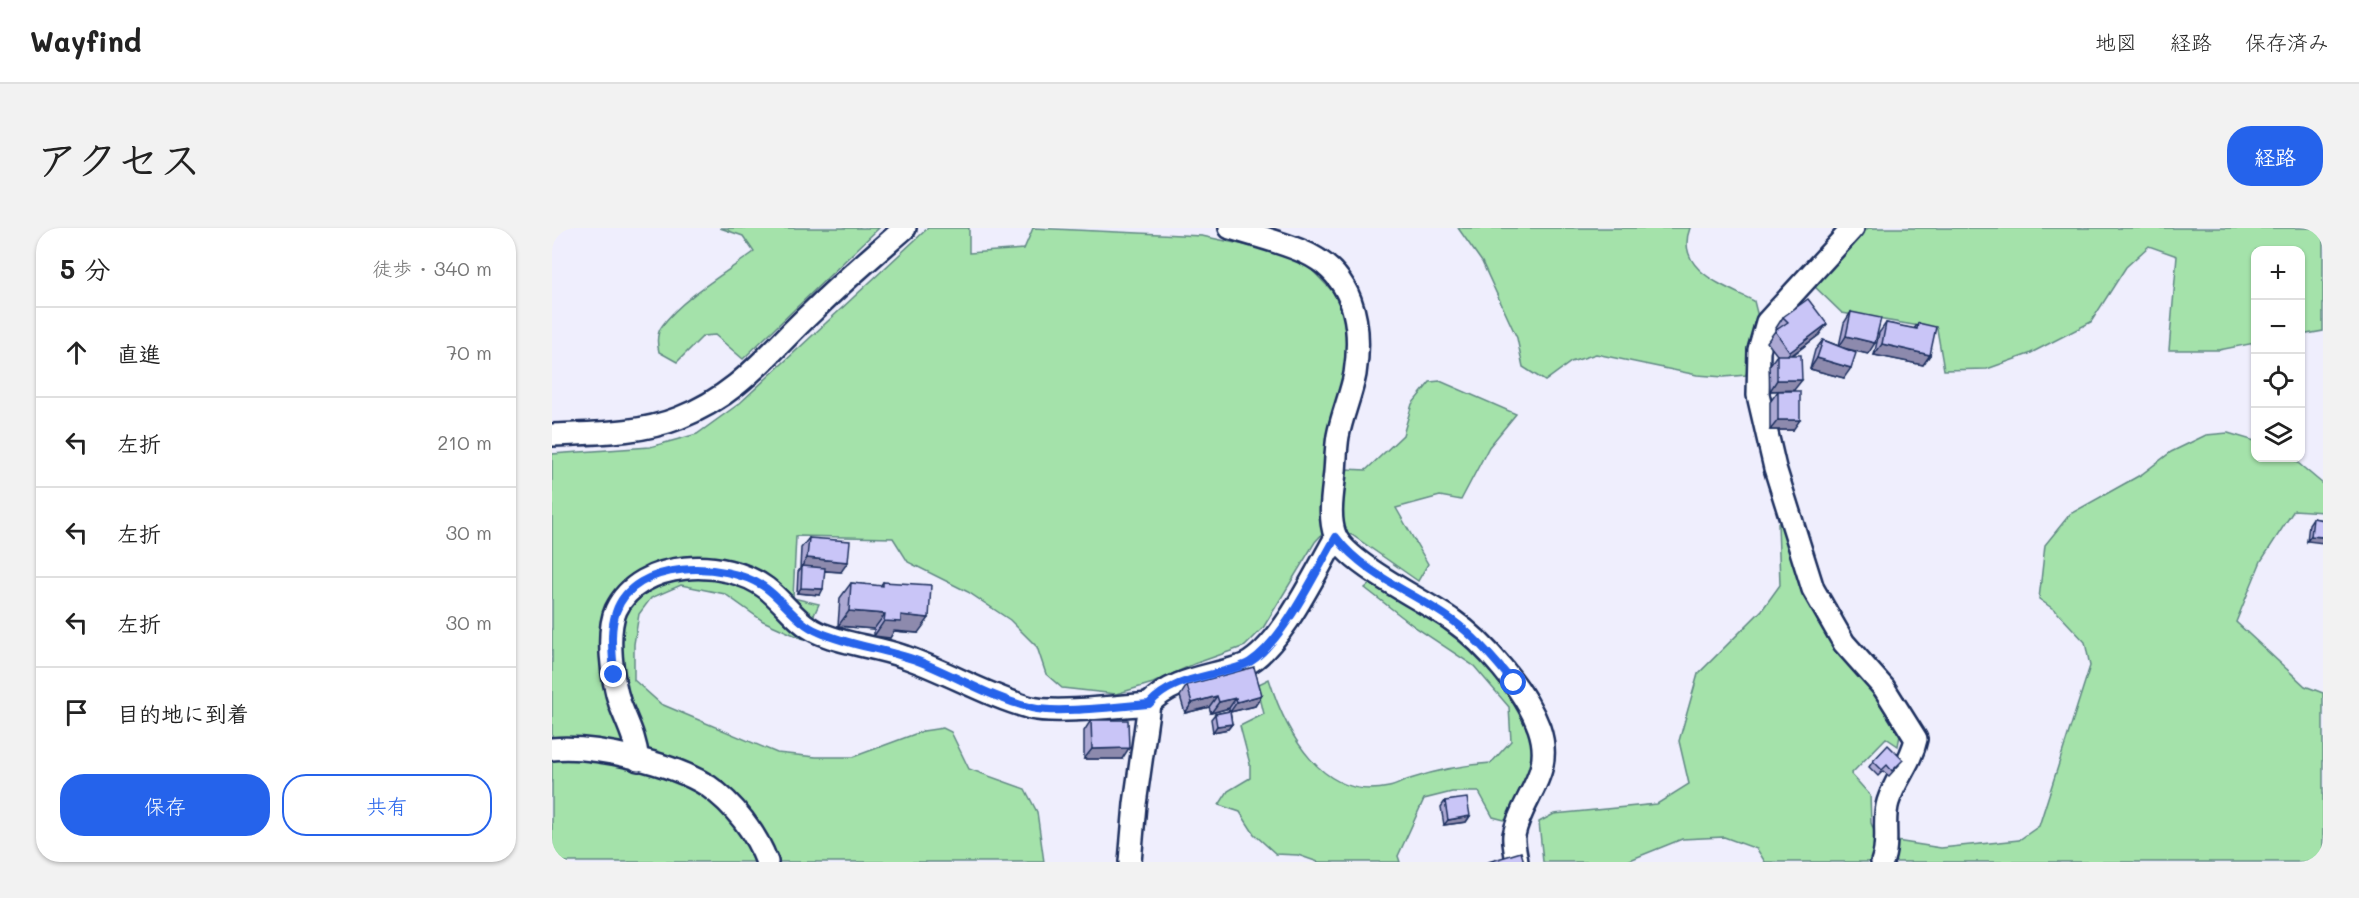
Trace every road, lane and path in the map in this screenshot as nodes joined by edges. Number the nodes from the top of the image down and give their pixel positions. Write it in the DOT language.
graph roads {
  1 [pos="905,228"];
  2 [pos="1230,228"];
  3 [pos="1293,228"];
  4 [pos="1853,228"];
  5 [pos="1300,250"];
  6 [pos="552,435"];
  7 [pos="1336,537"];
  8 [pos="1149,704"];
  9 [pos="552,749"];
  10 [pos="638,760"];
  11 [pos="767,862"];
  12 [pos="1130,862"];
  13 [pos="1517,862"];
  14 [pos="1882,862"];
  1 -- 6 [label="street"];
  2 -- 5 [label="street"];
  3 -- 5 [label="street"];
  4 -- 14 [label="street"];
  5 -- 7 [label="street"];
  7 -- 8 [label="street"];
  7 -- 13 [label="street"];
  8 -- 10 [label="street"];
  8 -- 12 [label="street"];
  9 -- 10 [label="street"];
  10 -- 11 [label="street"];
}
